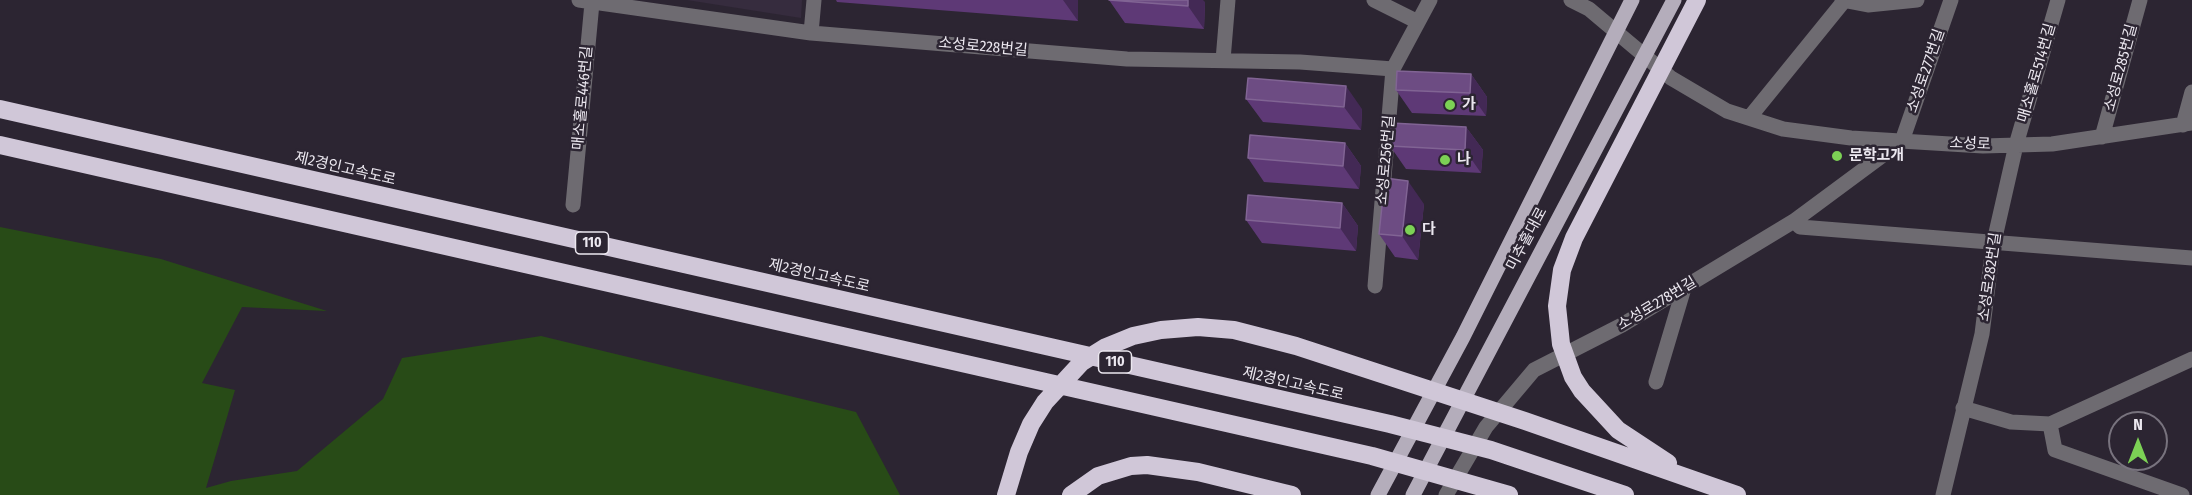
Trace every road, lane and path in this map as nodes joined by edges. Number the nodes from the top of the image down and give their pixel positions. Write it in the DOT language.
graph roads {
  1 [pos="814,0"];
  2 [pos="1228,0"];
  3 [pos="1374,0"];
  4 [pos="1430,0"];
  5 [pos="1571,0"];
  6 [pos="1632,0"];
  7 [pos="1674,0"];
  8 [pos="1917,0"];
  9 [pos="1951,0"];
  10 [pos="2058,0"];
  11 [pos="2140,0"];
  12 [pos="1843,1"];
  13 [pos="586,2"];
  14 [pos="1695,6"];
  15 [pos="1418,22"];
  16 [pos="811,33"];
  17 [pos="1224,60"];
  18 [pos="1393,69"];
  19 [pos="2192,92"];
  20 [pos="0,109"];
  21 [pos="1749,118"];
  22 [pos="2188,124"];
  23 [pos="2102,137"];
  24 [pos="1902,141"];
  25 [pos="0,145"];
  26 [pos="2016,145"];
  27 [pos="573,205"];
  28 [pos="1794,221"];
  29 [pos="1995,241"];
  30 [pos="2192,258"];
  31 [pos="1375,286"];
  32 [pos="1684,288"];
  33 [pos="2192,359"];
  34 [pos="1656,382"];
  35 [pos="1964,408"];
  36 [pos="2050,424"];
  37 [pos="1718,489"];
  38 [pos="1006,495"];
  39 [pos="1071,495"];
  40 [pos="1292,495"];
  41 [pos="1378,495"];
  42 [pos="1413,495"];
  43 [pos="1446,495"];
  44 [pos="1509,495"];
  45 [pos="1625,495"];
  46 [pos="1737,495"];
  47 [pos="1943,495"];
  48 [pos="2182,495"];
  1 -- 16 [label="street"];
  2 -- 17 [label="street"];
  3 -- 15 [label="street"];
  4 -- 15 [label="street, 소성로256번길"];
  5 -- 21 [label="street, 소성로"];
  6 -- 41 [label="main road, 미추홀대로"];
  7 -- 42 [label="main road, 미추홀대로"];
  8 -- 12 [label="street"];
  9 -- 24 [label="street, 소성로277번길"];
  10 -- 26 [label="street, 매소홀로514번길"];
  11 -- 23 [label="street, 소성로285번길"];
  12 -- 21 [label="street"];
  13 -- 16 [label="street, 소성로228번길"];
  13 -- 27 [label="street, 매소홀로446번길"];
  14 -- 37 [label="highway"];
  15 -- 18 [label="street, 소성로256번길"];
  16 -- 17 [label="street, 소성로228번길"];
  17 -- 18 [label="street"];
  18 -- 31 [label="street, 소성로256번길"];
  19 -- 22 [label="street"];
  20 -- 45 [label="highway, 제2경인고속도로 / 110"];
  21 -- 24 [label="street, 소성로"];
  22 -- 23 [label="street, 소성로"];
  23 -- 26 [label="street, 소성로"];
  24 -- 26 [label="street, 소성로"];
  24 -- 28 [label="street, 소성로278번길"];
  25 -- 44 [label="highway, 110"];
  26 -- 29 [label="street, 소성로282번길"];
  28 -- 29 [label="street"];
  28 -- 32 [label="street, 소성로278번길"];
  29 -- 30 [label="street"];
  29 -- 35 [label="street, 소성로282번길"];
  32 -- 34 [label="street"];
  32 -- 43 [label="street, 소성로278번길"];
  33 -- 36 [label="street"];
  35 -- 36 [label="street"];
  35 -- 47 [label="street, 소성로282번길"];
  36 -- 48 [label="street"];
  37 -- 38 [label="highway"];
  37 -- 46 [label="highway"];
  39 -- 40 [label="highway"];
}
